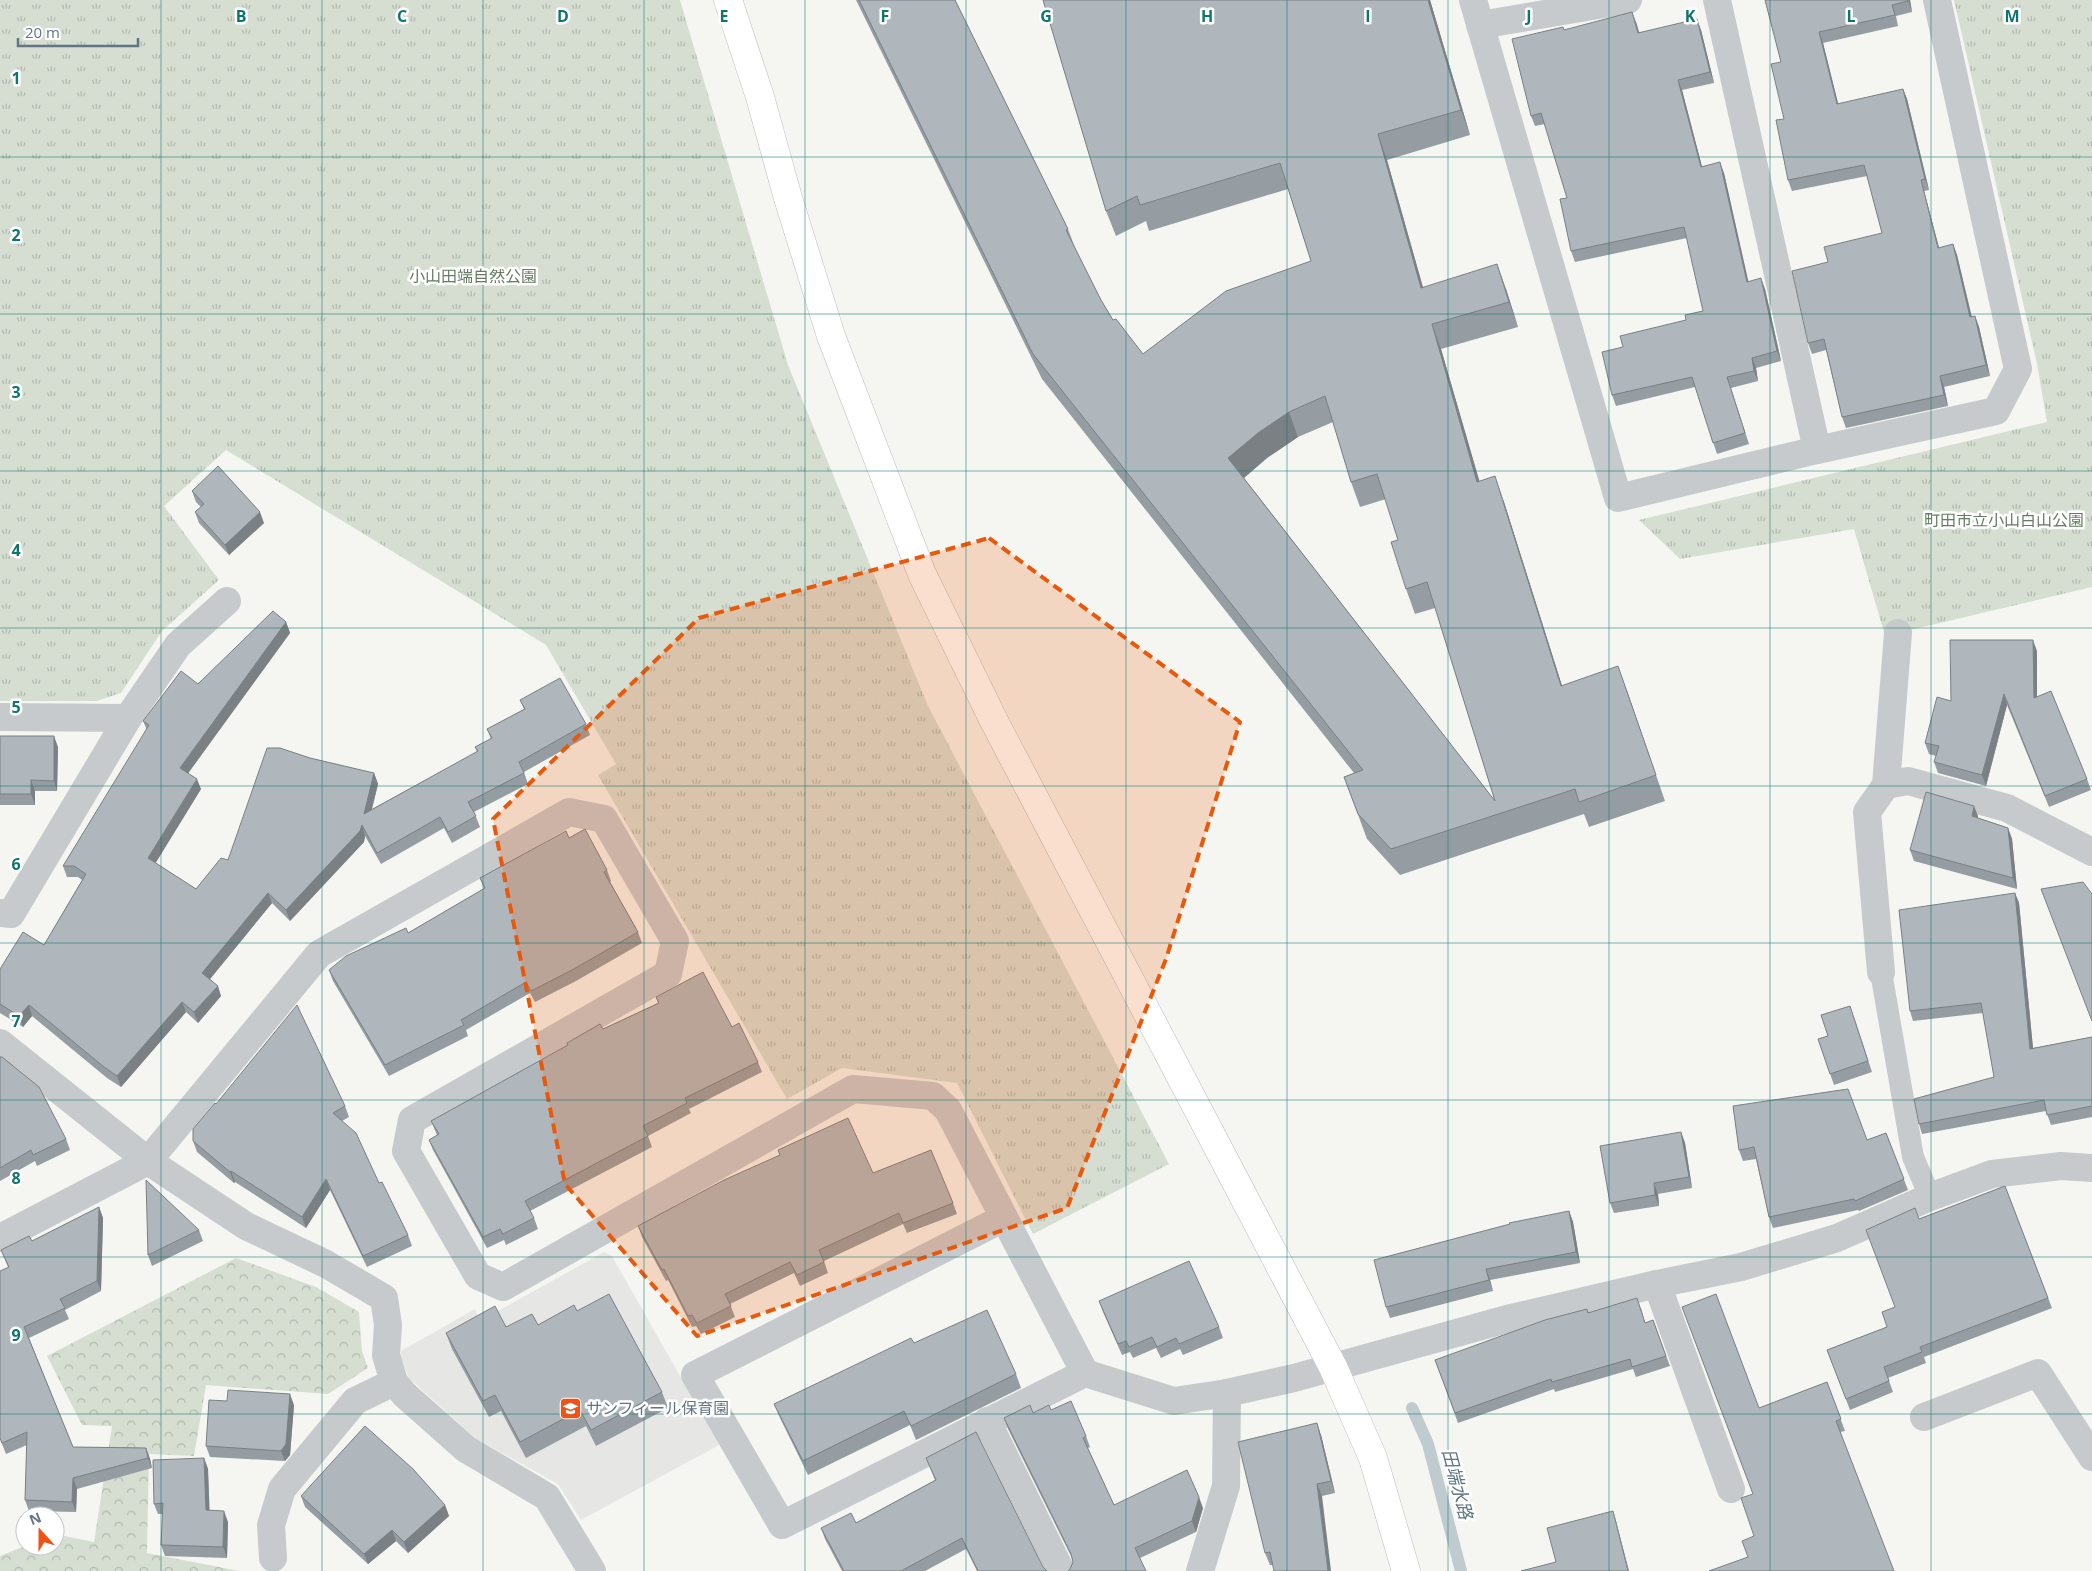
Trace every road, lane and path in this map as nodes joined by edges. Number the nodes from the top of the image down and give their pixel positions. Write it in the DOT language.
graph roads {
  1 [pos="728,0"];
  2 [pos="1628,0"];
  3 [pos="1717,0"];
  4 [pos="1937,0"];
  5 [pos="1477,13"];
  6 [pos="1817,450"];
  7 [pos="227,600"];
  8 [pos="1898,633"];
  9 [pos="0,717"];
  10 [pos="128,718"];
  11 [pos="1886,785"];
  12 [pos="2092,852"];
  13 [pos="0,914"];
  14 [pos="1882,972"];
  15 [pos="0,1044"];
  16 [pos="148,1161"];
  17 [pos="2092,1168"];
  18 [pos="1930,1197"];
  19 [pos="1004,1218"];
  20 [pos="0,1238"];
  21 [pos="1657,1284"];
  22 [pos="1332,1367"];
  23 [pos="1085,1373"];
  24 [pos="394,1382"];
  25 [pos="1227,1393"];
  26 [pos="1924,1417"];
  27 [pos="987,1422"];
  28 [pos="2092,1457"];
  29 [pos="1731,1489"];
  30 [pos="272,1558"];
  31 [pos="592,1571"];
  32 [pos="1061,1571"];
  33 [pos="1200,1571"];
  34 [pos="1406,1571"];
  1 -- 22 [label="street"];
  2 -- 5 [label="street"];
  3 -- 6 [label="street"];
  4 -- 6 [label="street"];
  5 -- 6 [label="street"];
  7 -- 10 [label="street"];
  8 -- 11 [label="street"];
  9 -- 10 [label="street"];
  10 -- 13 [label="street"];
  11 -- 12 [label="street"];
  11 -- 14 [label="street"];
  14 -- 18 [label="lane"];
  15 -- 16 [label="street"];
  16 -- 19 [label="street"];
  16 -- 20 [label="street"];
  16 -- 24 [label="street"];
  17 -- 18 [label="street"];
  18 -- 21 [label="street"];
  19 -- 23 [label="street"];
  19 -- 27 [label="street"];
  21 -- 22 [label="street"];
  21 -- 29 [label="street"];
  22 -- 25 [label="street"];
  22 -- 34 [label="street"];
  23 -- 25 [label="street"];
  23 -- 27 [label="street"];
  24 -- 30 [label="street"];
  24 -- 31 [label="street"];
  25 -- 33 [label="street"];
  26 -- 28 [label="street"];
  27 -- 32 [label="street"];
}
